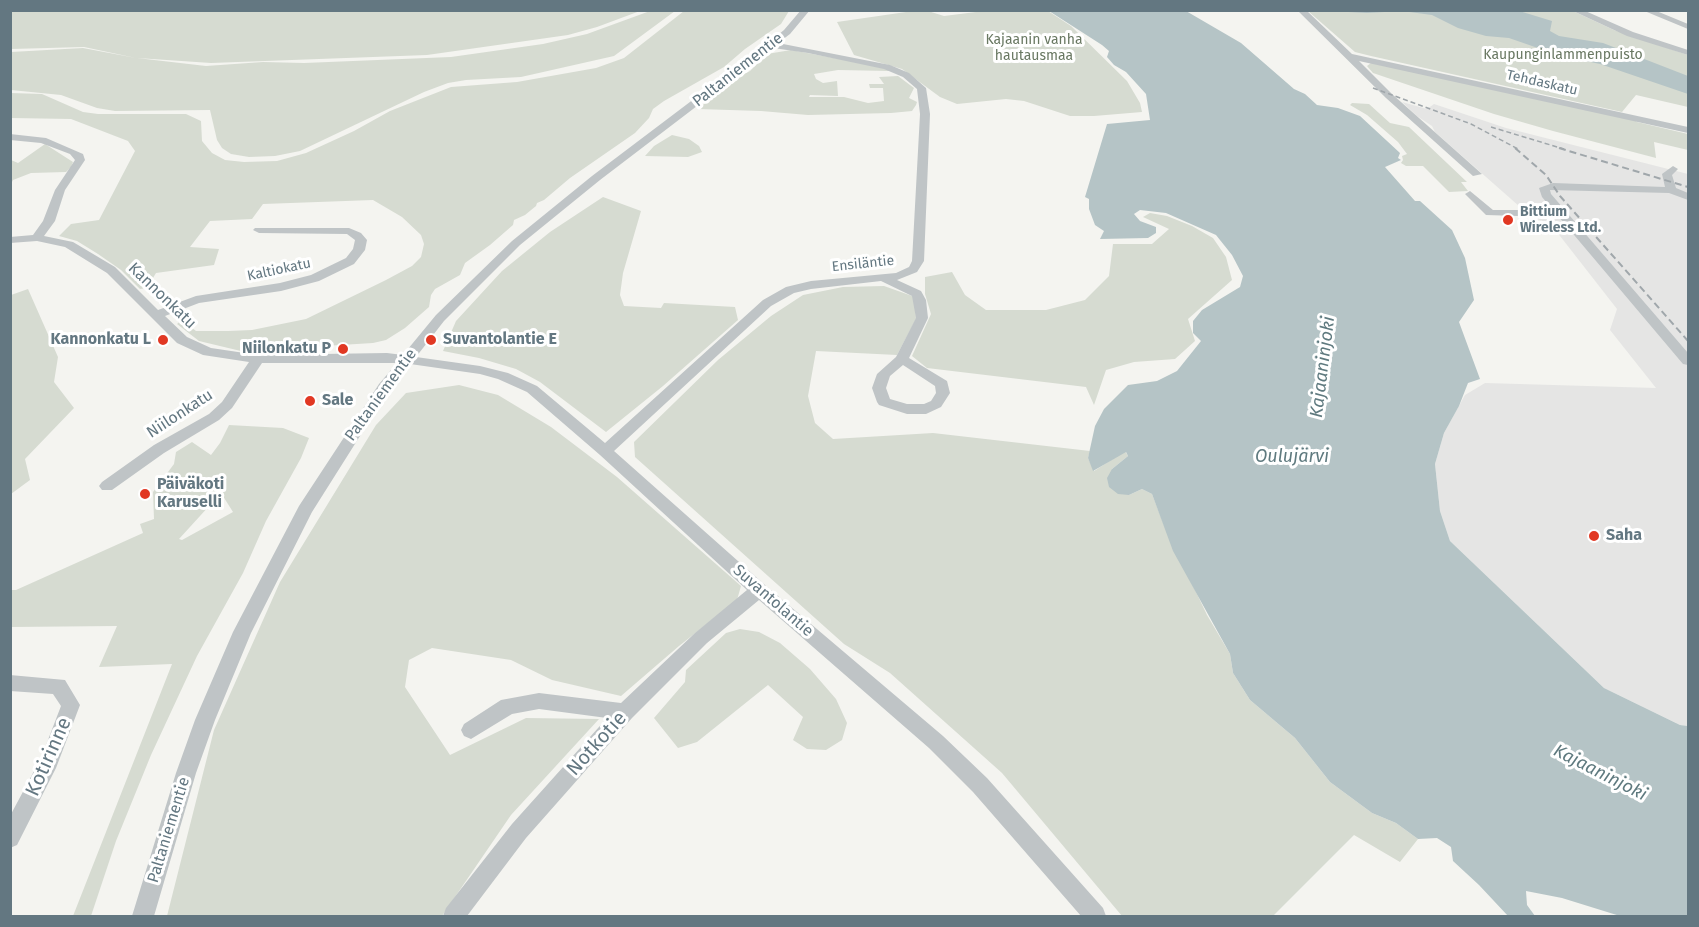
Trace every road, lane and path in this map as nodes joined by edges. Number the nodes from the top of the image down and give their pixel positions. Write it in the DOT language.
graph roads {
  1 [pos="806,10"];
  2 [pos="1301,10"];
  3 [pos="1575,10"];
  4 [pos="1646,10"];
  5 [pos="1689,27"];
  6 [pos="771,45"];
  7 [pos="1689,53"];
  8 [pos="1349,56"];
  9 [pos="1689,130"];
  10 [pos="10,137"];
  11 [pos="1673,169"];
  12 [pos="1476,174"];
  13 [pos="1671,190"];
  14 [pos="1470,194"];
  15 [pos="1689,197"];
  16 [pos="1518,213"];
  17 [pos="259,230"];
  18 [pos="37,238"];
  19 [pos="10,240"];
  20 [pos="913,269"];
  21 [pos="885,279"];
  22 [pos="917,294"];
  23 [pos="156,315"];
  24 [pos="258,359"];
  25 [pos="405,359"];
  26 [pos="902,359"];
  27 [pos="1689,361"];
  28 [pos="605,451"];
  29 [pos="107,486"];
  30 [pos="759,591"];
  31 [pos="10,683"];
  32 [pos="625,712"];
  33 [pos="471,730"];
  34 [pos="10,838"];
  35 [pos="143,916"];
  36 [pos="454,916"];
  37 [pos="1095,916"];
  1 -- 6 [label="street, Paltaniementie"];
  2 -- 8 [label="street"];
  3 -- 7 [label="street"];
  4 -- 5 [label="street"];
  6 -- 20 [label="street, Ensiläntie"];
  6 -- 25 [label="street, Paltaniementie"];
  8 -- 9 [label="street, Tehdaskatu"];
  8 -- 12 [label="street"];
  10 -- 18 [label="street"];
  11 -- 13 [label="street"];
  13 -- 15 [label="street"];
  13 -- 27 [label="street"];
  14 -- 16 [label="street"];
  17 -- 23 [label="street, Kaltiokatu"];
  18 -- 19 [label="street, Kannonkatu"];
  18 -- 23 [label="street, Kannonkatu"];
  20 -- 21 [label="street, Ensiläntie"];
  20 -- 22 [label="street"];
  21 -- 22 [label="street"];
  21 -- 28 [label="street, Ensiläntie"];
  22 -- 26 [label="street"];
  23 -- 24 [label="street, Kannonkatu"];
  24 -- 25 [label="street, Kannonkatu"];
  24 -- 29 [label="street, Niilonkatu"];
  25 -- 28 [label="street, Suvantolantie"];
  25 -- 35 [label="street, Paltaniementie"];
  26 -- 26 [label="street"];
  28 -- 30 [label="street, Suvantolantie"];
  30 -- 32 [label="street, Notkotie"];
  30 -- 37 [label="street, Suvantolantie"];
  31 -- 34 [label="street, Kotirinne"];
  32 -- 33 [label="street"];
  32 -- 36 [label="street, Notkotie"];
}
